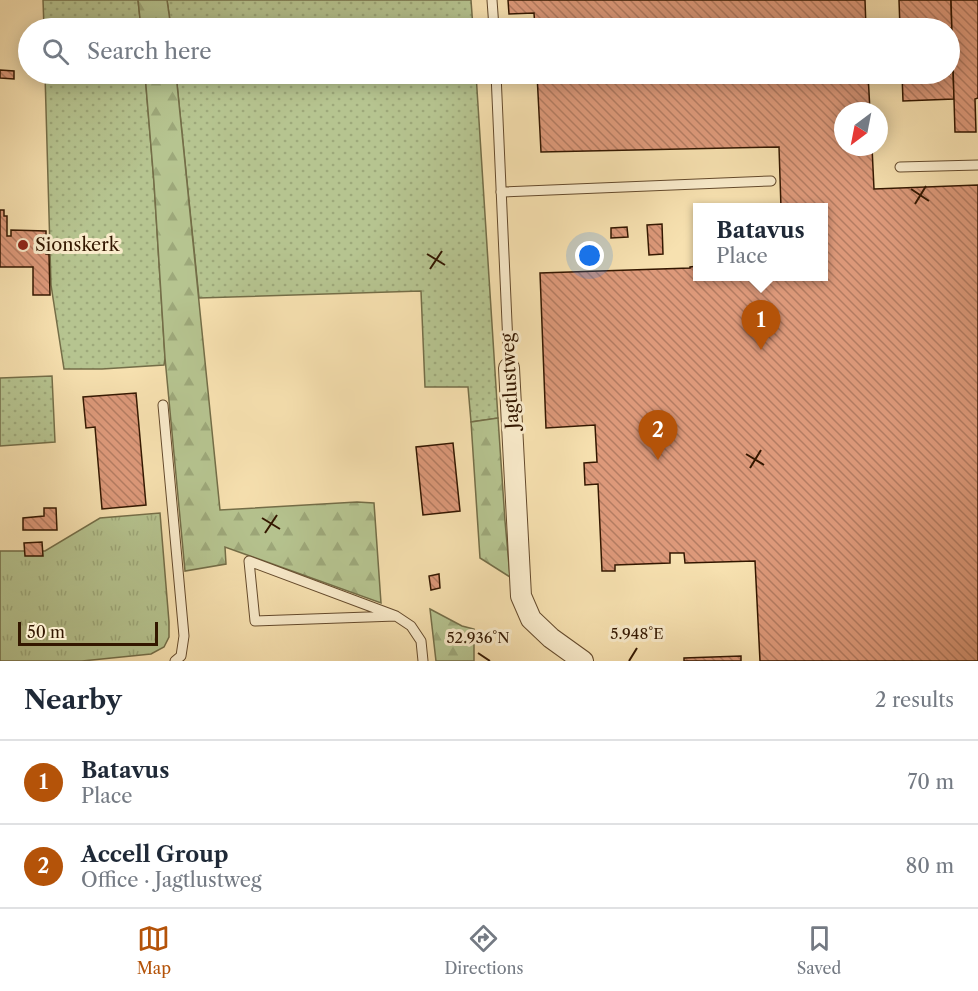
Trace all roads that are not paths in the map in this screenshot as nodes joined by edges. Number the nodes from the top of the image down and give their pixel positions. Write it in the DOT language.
graph roads {
  1 [pos="492,0"];
  2 [pos="493,18"];
  3 [pos="496,84"];
  4 [pos="978,165"];
  5 [pos="900,167"];
  6 [pos="771,181"];
  7 [pos="501,192"];
  8 [pos="509,368"];
  9 [pos="163,405"];
  10 [pos="396,616"];
  11 [pos="175,661"];
  12 [pos="423,661"];
  13 [pos="583,661"];
  1 -- 2 [label="lane"];
  3 -- 7 [label="lane, Jagtlustweg"];
  4 -- 5 [label="lane"];
  6 -- 7 [label="lane"];
  7 -- 8 [label="lane, Jagtlustweg"];
  8 -- 13 [label="street, Jagtlustweg"];
  9 -- 11 [label="lane"];
  10 -- 10 [label="lane"];
  10 -- 12 [label="lane"];
}
